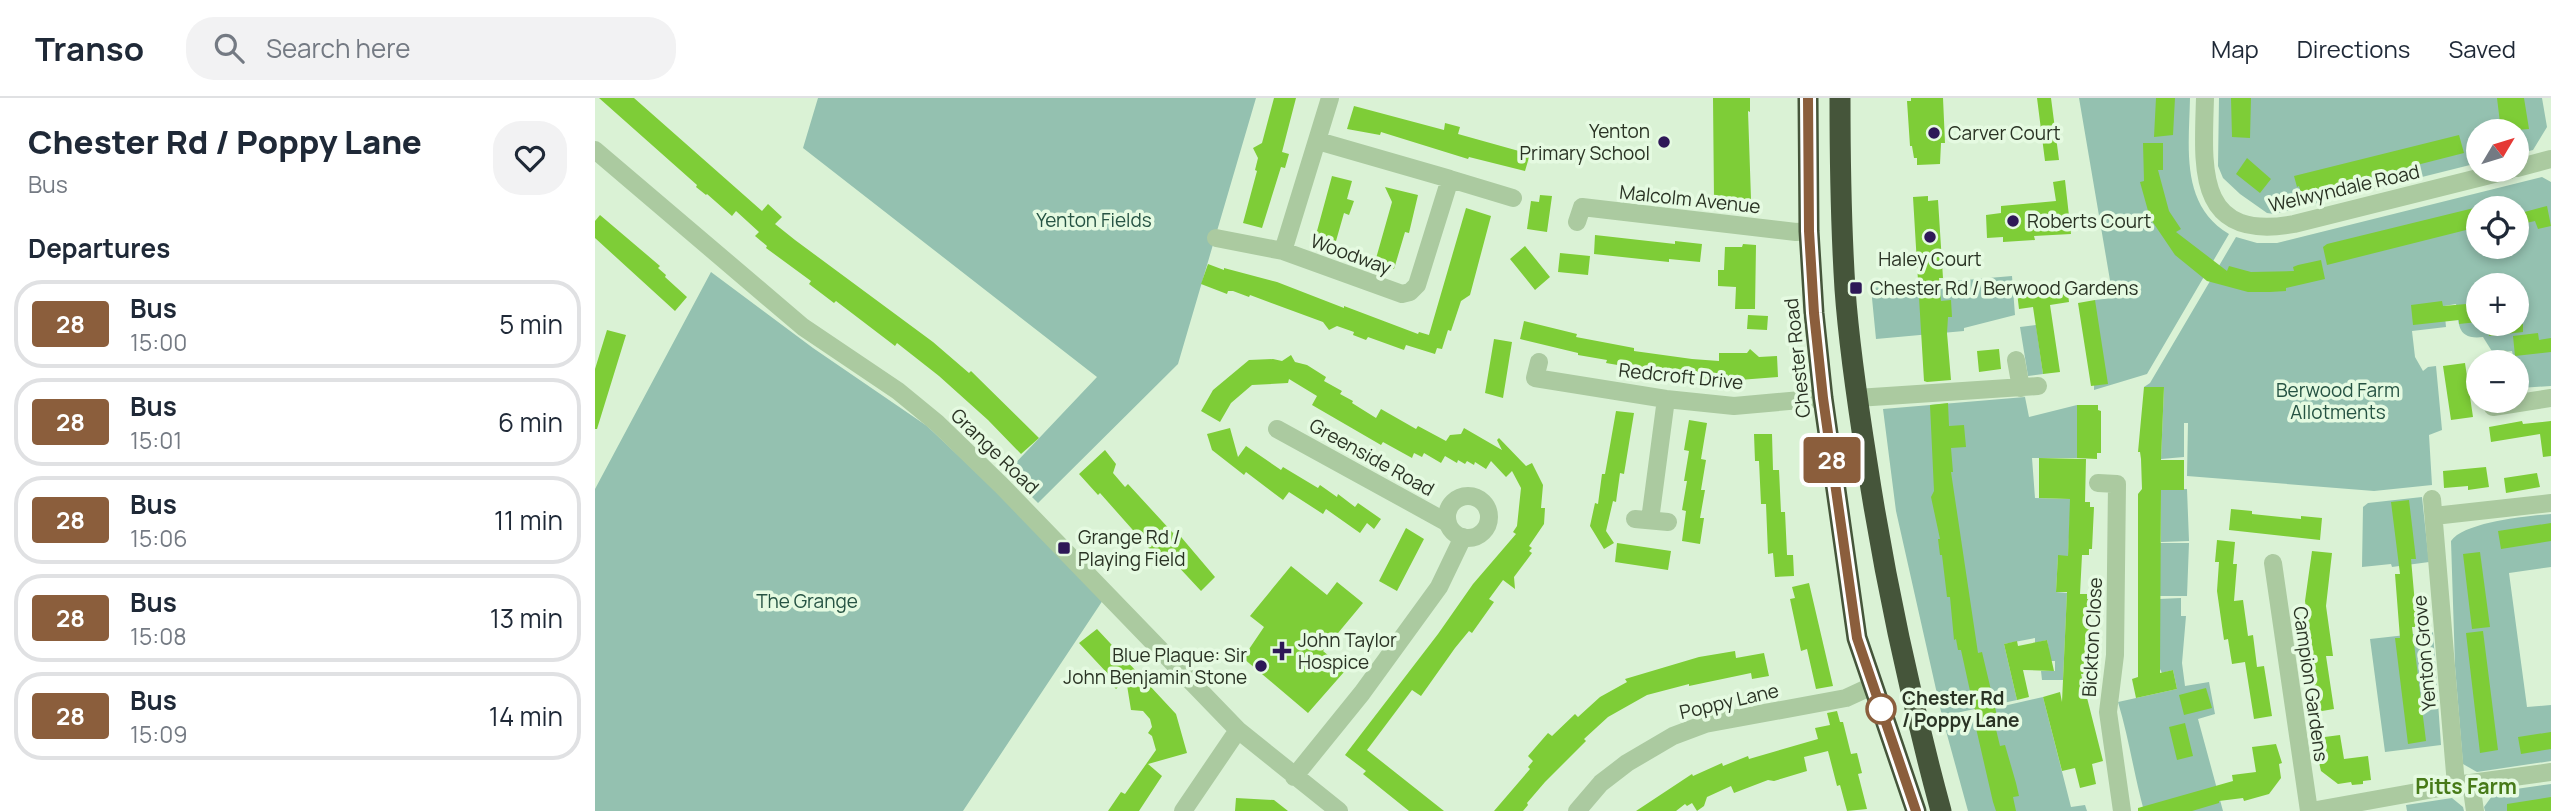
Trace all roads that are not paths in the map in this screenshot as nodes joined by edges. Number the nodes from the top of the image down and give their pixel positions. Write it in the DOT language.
graph roads {
  1 [pos="1330,98"];
  2 [pos="1808,98"];
  3 [pos="1840,98"];
  4 [pos="2205,98"];
  5 [pos="1318,141"];
  6 [pos="595,150"];
  7 [pos="2551,159"];
  8 [pos="2529,165"];
  9 [pos="1450,179"];
  10 [pos="2466,181"];
  11 [pos="1808,187"];
  12 [pos="1840,187"];
  13 [pos="1513,198"];
  14 [pos="1577,222"];
  15 [pos="1809,231"];
  16 [pos="1216,238"];
  17 [pos="1283,251"];
  18 [pos="2016,360"];
  19 [pos="1535,377"];
  20 [pos="1823,398"];
  21 [pos="1857,398"];
  22 [pos="2551,398"];
  23 [pos="1666,399"];
  24 [pos="2529,401"];
  25 [pos="1277,429"];
  26 [pos="2098,483"];
  27 [pos="2551,503"];
  28 [pos="1651,520"];
  29 [pos="1448,523"];
  30 [pos="1463,537"];
  31 [pos="2273,563"];
  32 [pos="1892,609"];
  33 [pos="1854,616"];
  34 [pos="1872,686"];
  35 [pos="1238,730"];
  36 [pos="1925,752"];
  37 [pos="1899,758"];
  38 [pos="2551,772"];
  39 [pos="1294,777"];
  40 [pos="2463,784"];
  41 [pos="1183,811"];
  42 [pos="1339,811"];
  43 [pos="1577,811"];
  44 [pos="1916,811"];
  45 [pos="1941,811"];
  46 [pos="2122,811"];
  47 [pos="2310,811"];
  48 [pos="2475,811"];
  1 -- 5 [label="street, Woodway"];
  2 -- 11 [label="highway, Chester Road"];
  3 -- 12 [label="highway"];
  4 -- 10 [label="street, Welwyndale Road"];
  5 -- 9 [label="street"];
  5 -- 17 [label="street, Woodway"];
  6 -- 35 [label="street, Grange Road"];
  7 -- 8 [label="street"];
  9 -- 13 [label="street"];
  9 -- 17 [label="street, Woodway"];
  11 -- 12 [label="highway"];
  11 -- 15 [label="highway, Chester Road"];
  12 -- 21 [label="highway"];
  14 -- 15 [label="street, Malcolm Avenue"];
  15 -- 20 [label="highway, Chester Road"];
  16 -- 17 [label="street, Woodway"];
  18 -- 21 [label="street"];
  19 -- 23 [label="street, Redcroft Drive"];
  20 -- 23 [label="street, Redcroft Drive"];
  20 -- 33 [label="highway, Chester Road"];
  21 -- 32 [label="highway"];
  22 -- 24 [label="street"];
  23 -- 28 [label="street"];
  25 -- 29 [label="street, Greenside Road"];
  26 -- 46 [label="street, Bickton Close"];
  27 -- 40 [label="street, Yenton Grove"];
  29 -- 30 [label="street, Greenside Road"];
  29 -- 30 [label="street, Greenside Road"];
  30 -- 39 [label="street"];
  31 -- 47 [label="street, Campion Gardens"];
  32 -- 33 [label="highway"];
  32 -- 36 [label="highway"];
  33 -- 34 [label="highway, Chester Road"];
  34 -- 37 [label="highway, Chester Road"];
  34 -- 43 [label="street, Poppy Lane"];
  35 -- 39 [label="street, Grange Road"];
  35 -- 41 [label="street"];
  36 -- 37 [label="highway"];
  36 -- 45 [label="highway"];
  37 -- 44 [label="highway, Chester Road"];
  38 -- 40 [label="street"];
  39 -- 42 [label="street, Grange Road"];
  40 -- 47 [label="street"];
  40 -- 48 [label="street, Yenton Grove"];
}
